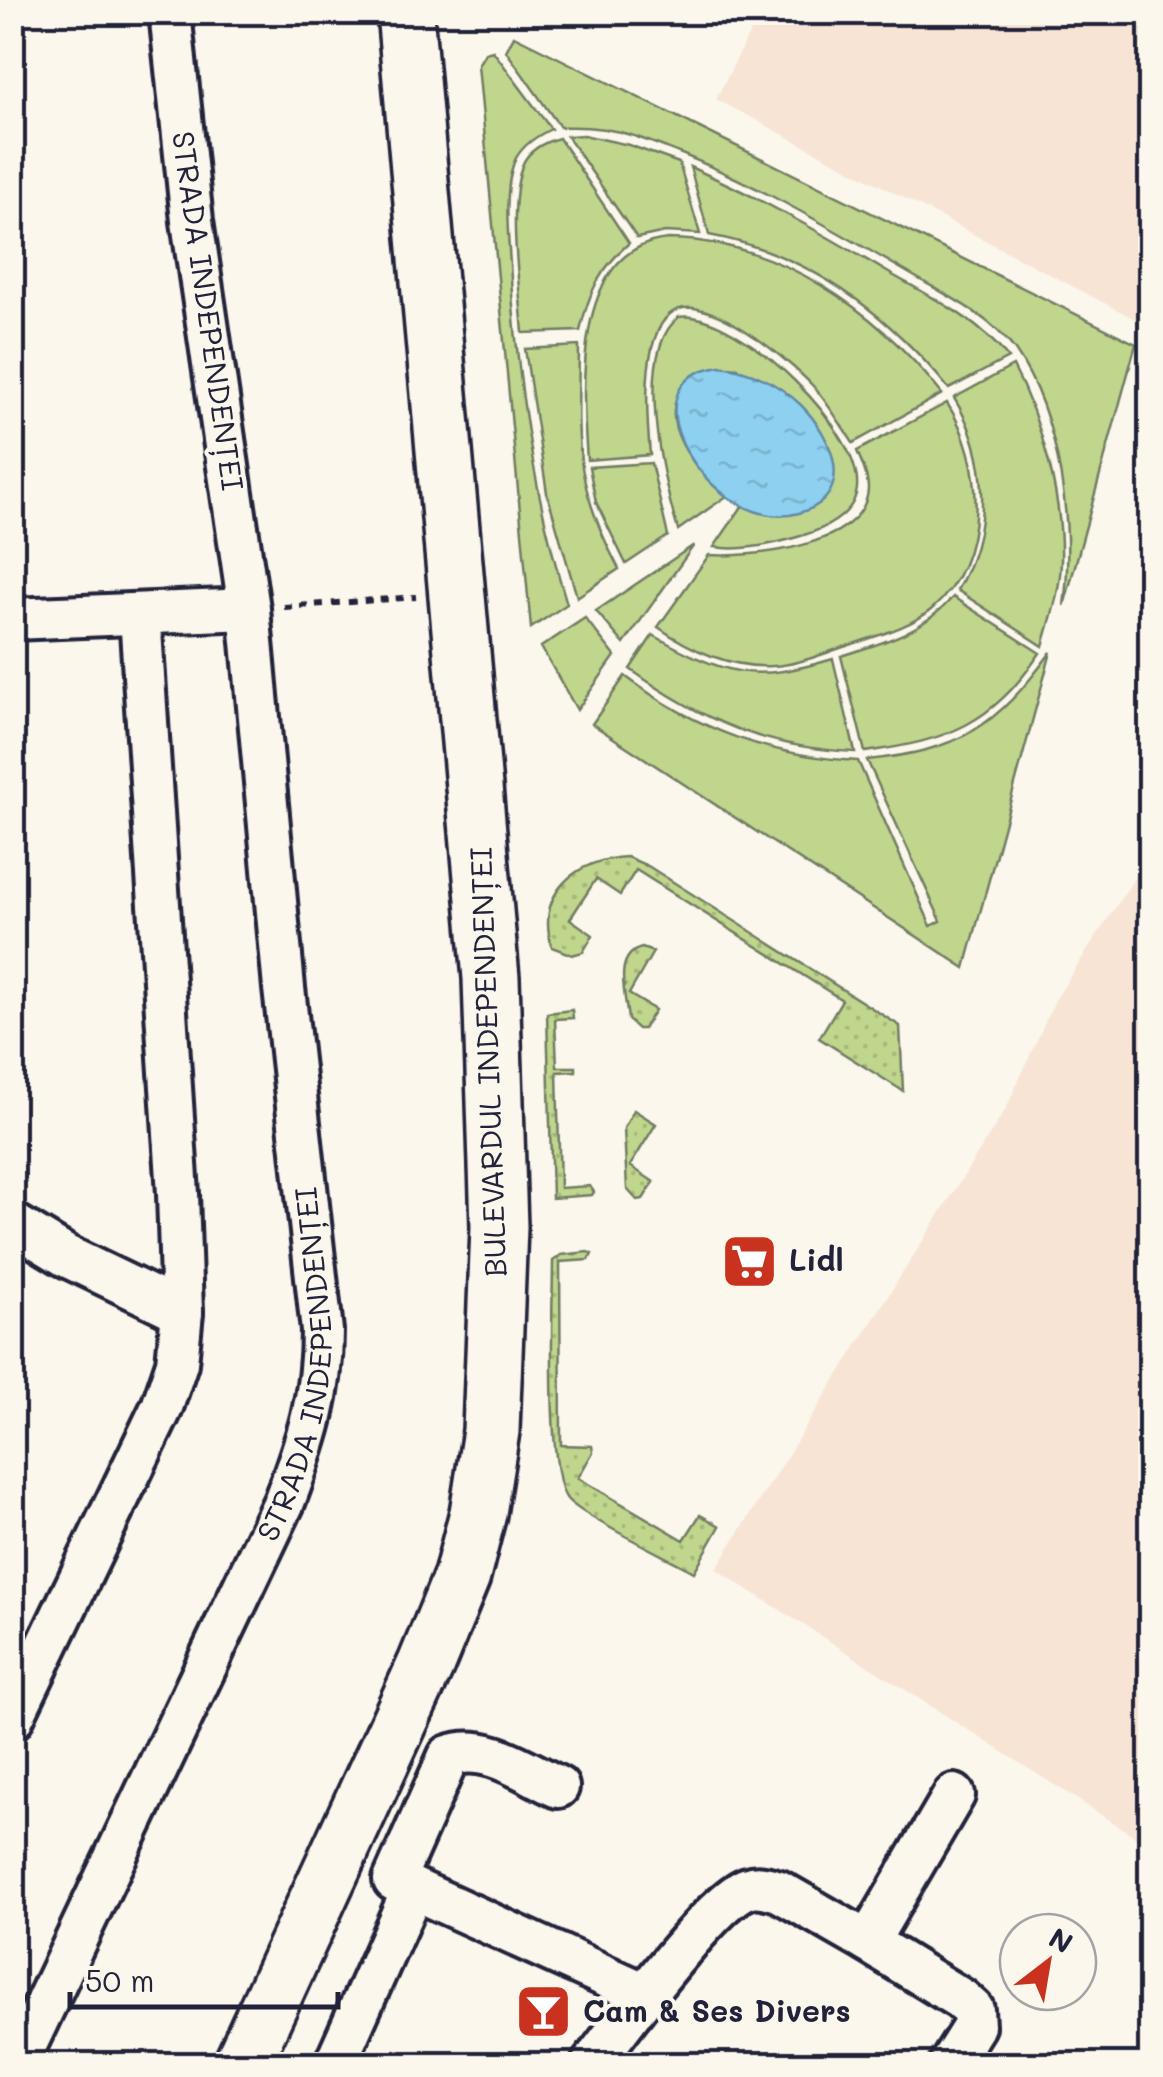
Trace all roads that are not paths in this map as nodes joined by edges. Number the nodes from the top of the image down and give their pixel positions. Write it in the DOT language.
graph roads {
  1 [pos="170,12"];
  2 [pos="405,12"];
  3 [pos="248,609"];
  4 [pos="140,615"];
  5 [pos="12,618"];
  6 [pos="12,1223"];
  7 [pos="182,1312"];
  8 [pos="12,1720"];
  9 [pos="558,1787"];
  10 [pos="954,1795"];
  11 [pos="413,1889"];
  12 [pos="868,1942"];
  13 [pos="644,1994"];
  14 [pos="16,2064"];
  15 [pos="242,2064"];
  16 [pos="335,2064"];
  17 [pos="592,2064"];
  18 [pos="950,2064"];
  1 -- 3 [label="street, STRADA INDEPENDENȚEI"];
  2 -- 15 [label="main road, BULEVARDUL INDEPENDENȚEI"];
  3 -- 4 [label="street"];
  3 -- 14 [label="street, STRADA INDEPENDENȚEI"];
  4 -- 5 [label="street"];
  4 -- 7 [label="street"];
  6 -- 7 [label="street"];
  7 -- 8 [label="street"];
  9 -- 11 [label="street"];
  10 -- 12 [label="street"];
  11 -- 13 [label="street"];
  11 -- 16 [label="street"];
  12 -- 13 [label="street"];
  12 -- 18 [label="street"];
  13 -- 17 [label="street"];
}
